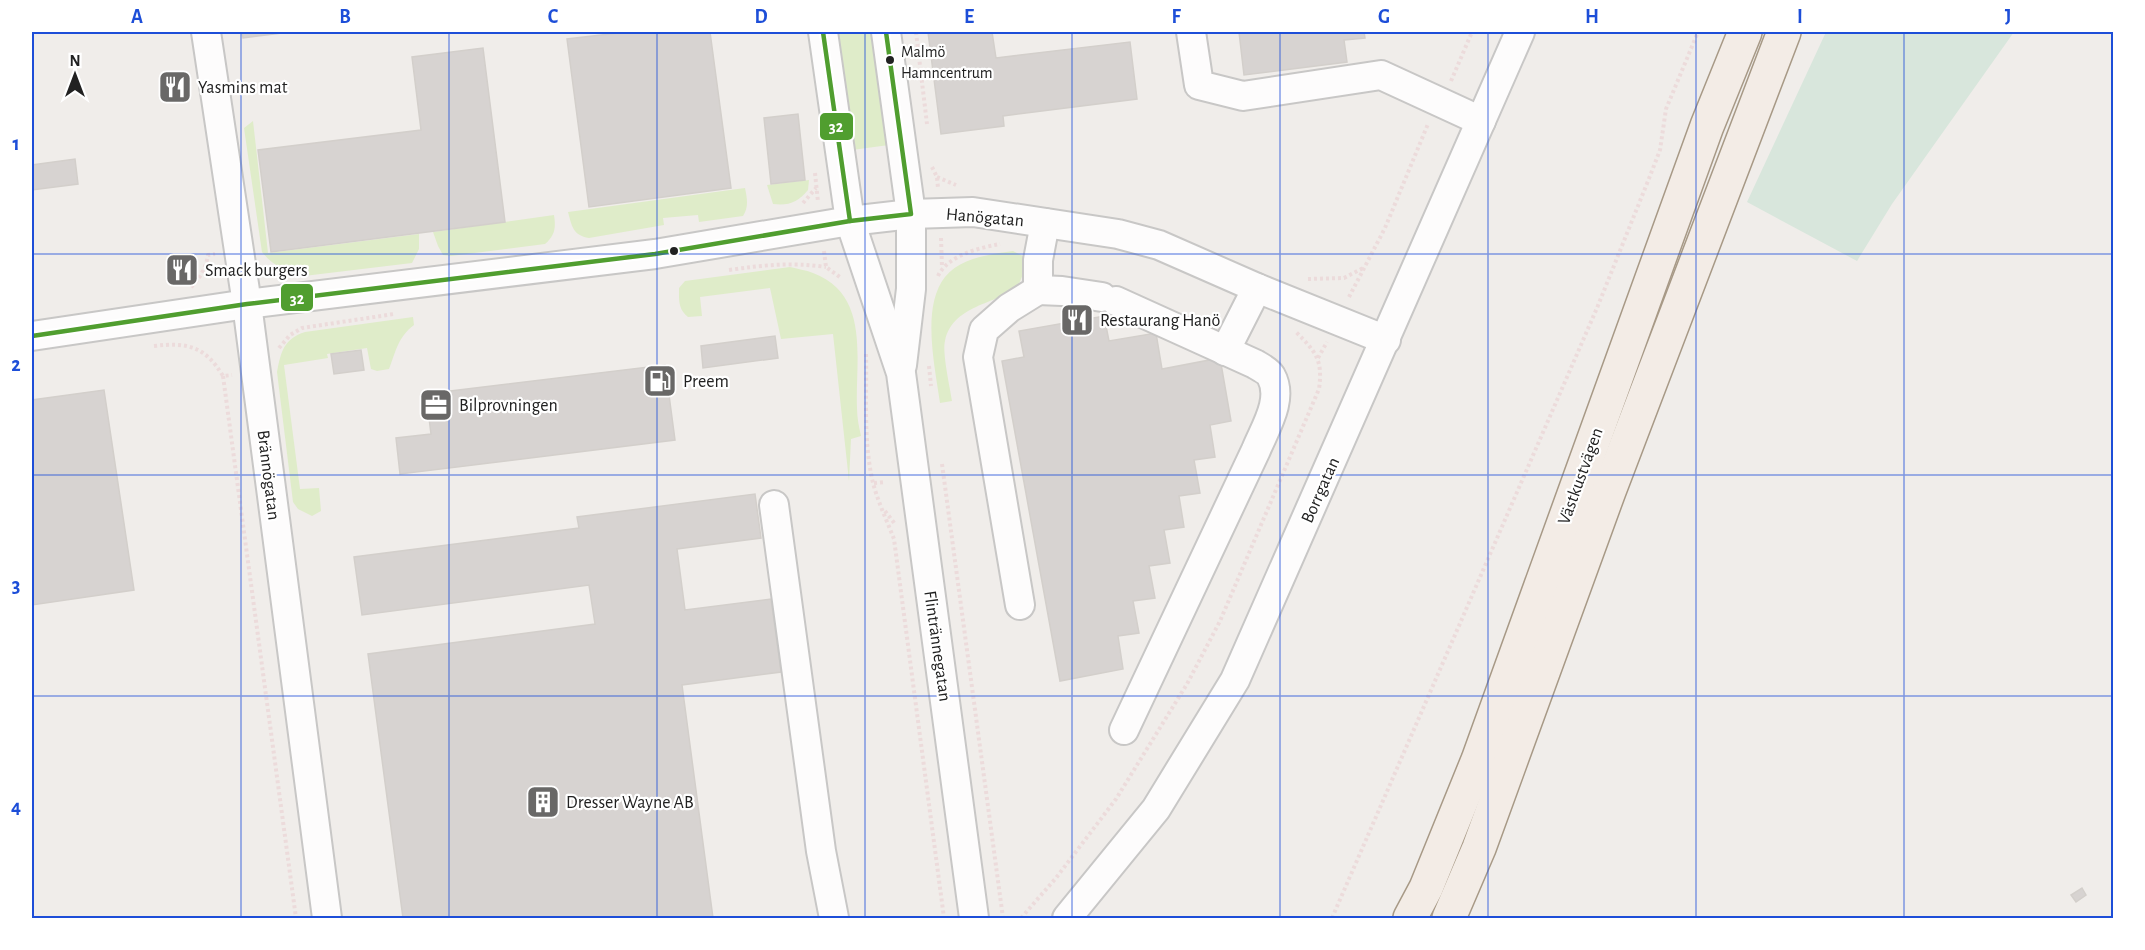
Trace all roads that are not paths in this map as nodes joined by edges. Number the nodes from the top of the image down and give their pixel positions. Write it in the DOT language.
graph roads {
  1 [pos="206,32"];
  2 [pos="823,32"];
  3 [pos="886,32"];
  4 [pos="1191,32"];
  5 [pos="1520,32"];
  6 [pos="1745,32"];
  7 [pos="1784,32"];
  8 [pos="1481,121"];
  9 [pos="910,214"];
  10 [pos="850,221"];
  11 [pos="1043,233"];
  12 [pos="1257,288"];
  13 [pos="1038,290"];
  14 [pos="247,304"];
  15 [pos="32,336"];
  16 [pos="1386,340"];
  17 [pos="1226,351"];
  18 [pos="901,373"];
  19 [pos="774,505"];
  20 [pos="1020,605"];
  21 [pos="1124,730"];
  22 [pos="327,918"];
  23 [pos="834,918"];
  24 [pos="974,918"];
  25 [pos="1067,918"];
  26 [pos="1410,918"];
  27 [pos="1449,918"];
  1 -- 14 [label="street, Brännögatan"];
  2 -- 10 [label="street, Flintrännegatan"];
  3 -- 9 [label="street, Flintrännegatan"];
  4 -- 8 [label="street"];
  5 -- 8 [label="street, Borrgatan"];
  6 -- 26 [label="main road, Västkustvägen"];
  7 -- 27 [label="main road, Västkustvägen"];
  8 -- 16 [label="street, Borrgatan"];
  9 -- 10 [label="street, Hanögatan"];
  9 -- 11 [label="street, Hanögatan"];
  9 -- 18 [label="street, Flintrännegatan"];
  10 -- 14 [label="street, Hanögatan"];
  10 -- 18 [label="street, Flintrännegatan"];
  11 -- 12 [label="street, Hanögatan"];
  11 -- 13 [label="street"];
  12 -- 16 [label="street, Hanögatan"];
  12 -- 17 [label="street"];
  13 -- 17 [label="street"];
  13 -- 20 [label="street"];
  14 -- 15 [label="street, Hanögatan"];
  14 -- 22 [label="street, Brännögatan"];
  16 -- 25 [label="street, Borrgatan"];
  17 -- 21 [label="street"];
  18 -- 24 [label="street, Flintrännegatan"];
  19 -- 23 [label="street"];
}
